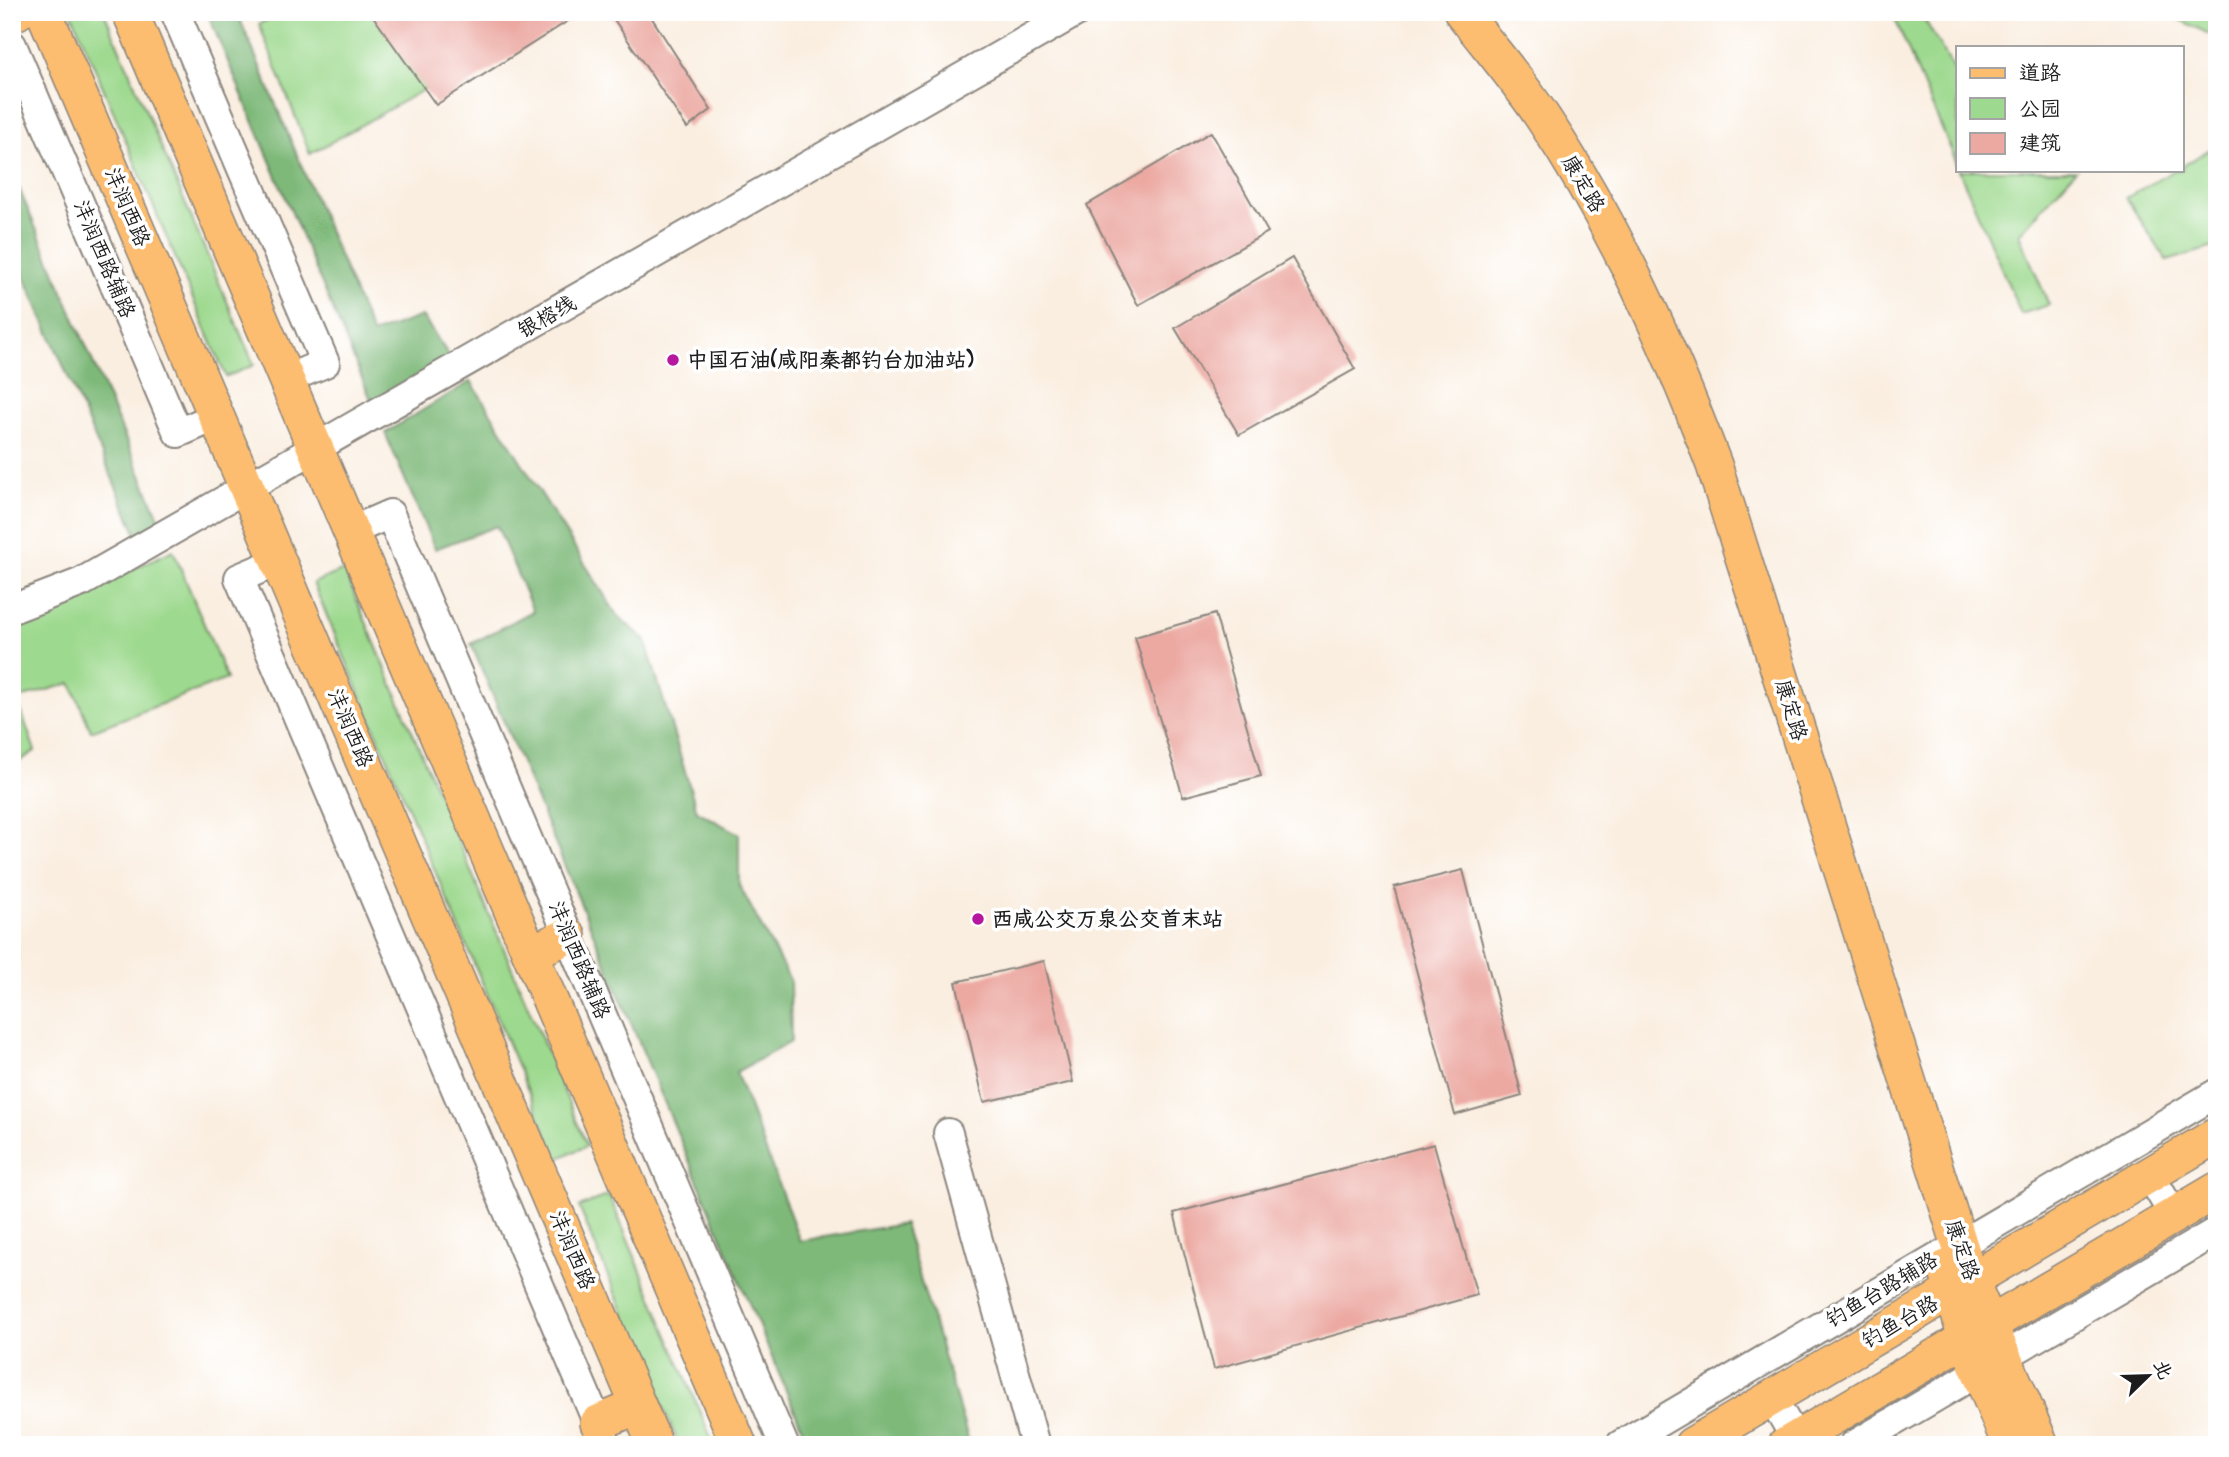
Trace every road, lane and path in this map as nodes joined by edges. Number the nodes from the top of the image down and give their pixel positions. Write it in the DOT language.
graph roads {
  1 [pos="17,12"];
  2 [pos="44,12"];
  3 [pos="130,12"];
  4 [pos="175,12"];
  5 [pos="1076,12"];
  6 [pos="1436,12"];
  7 [pos="1462,12"];
  8 [pos="12,15"];
  9 [pos="12,45"];
  10 [pos="287,379"];
  11 [pos="218,416"];
  12 [pos="317,450"];
  13 [pos="248,488"];
  14 [pos="351,531"];
  15 [pos="279,561"];
  16 [pos="12,610"];
  17 [pos="568,936"];
  18 [pos="530,953"];
  19 [pos="2217,1093"];
  20 [pos="947,1133"];
  21 [pos="2217,1135"];
  22 [pos="2150,1175"];
  23 [pos="2217,1190"];
  24 [pos="2174,1216"];
  25 [pos="2217,1231"];
  26 [pos="1950,1250"];
  27 [pos="1962,1286"];
  28 [pos="1979,1331"];
  29 [pos="1992,1364"];
  30 [pos="1772,1398"];
  31 [pos="638,1406"];
  32 [pos="603,1434"];
  33 [pos="1791,1442"];
  34 [pos="655,1445"];
  35 [pos="739,1445"];
  36 [pos="784,1445"];
  37 [pos="1035,1445"];
  38 [pos="1620,1445"];
  39 [pos="1692,1445"];
  40 [pos="1854,1445"];
  41 [pos="2010,1445"];
  42 [pos="2041,1445"];
  1 -- 8 [label="main road"];
  2 -- 11 [label="main road, 沣润西路"];
  3 -- 10 [label="main road"];
  4 -- 10 [label="street"];
  5 -- 12 [label="street, 银榕线"];
  6 -- 26 [label="main road, 康定路"];
  7 -- 26 [label="main road, 康定路"];
  9 -- 11 [label="street, 沣润西路辅路"];
  10 -- 12 [label="main road"];
  11 -- 13 [label="main road, 沣润西路"];
  12 -- 13 [label="street, 银榕线"];
  12 -- 14 [label="main road"];
  13 -- 15 [label="main road, 沣润西路"];
  13 -- 16 [label="street, 银榕线"];
  14 -- 17 [label="street, 沣润西路辅路"];
  14 -- 18 [label="main road"];
  15 -- 31 [label="main road, 沣润西路"];
  15 -- 32 [label="street"];
  17 -- 18 [label="main road"];
  17 -- 36 [label="street, 沣润西路辅路"];
  18 -- 35 [label="main road"];
  19 -- 26 [label="street, 钓鱼台路辅路"];
  20 -- 37 [label="street"];
  21 -- 22 [label="main road, 钓鱼台路"];
  22 -- 24 [label="street"];
  22 -- 27 [label="main road, 钓鱼台路"];
  23 -- 24 [label="main road"];
  24 -- 28 [label="main road"];
  25 -- 29 [label="street"];
  26 -- 27 [label="main road, 康定路"];
  26 -- 38 [label="street, 钓鱼台路辅路"];
  27 -- 28 [label="main road, 康定路"];
  27 -- 30 [label="main road, 钓鱼台路"];
  28 -- 29 [label="main road, 康定路"];
  28 -- 33 [label="main road"];
  29 -- 40 [label="street"];
  29 -- 41 [label="main road, 康定路"];
  29 -- 42 [label="main road, 康定路"];
  30 -- 33 [label="street"];
  30 -- 39 [label="main road, 钓鱼台路"];
  31 -- 32 [label="main road"];
  31 -- 34 [label="main road, 沣润西路"];
}
